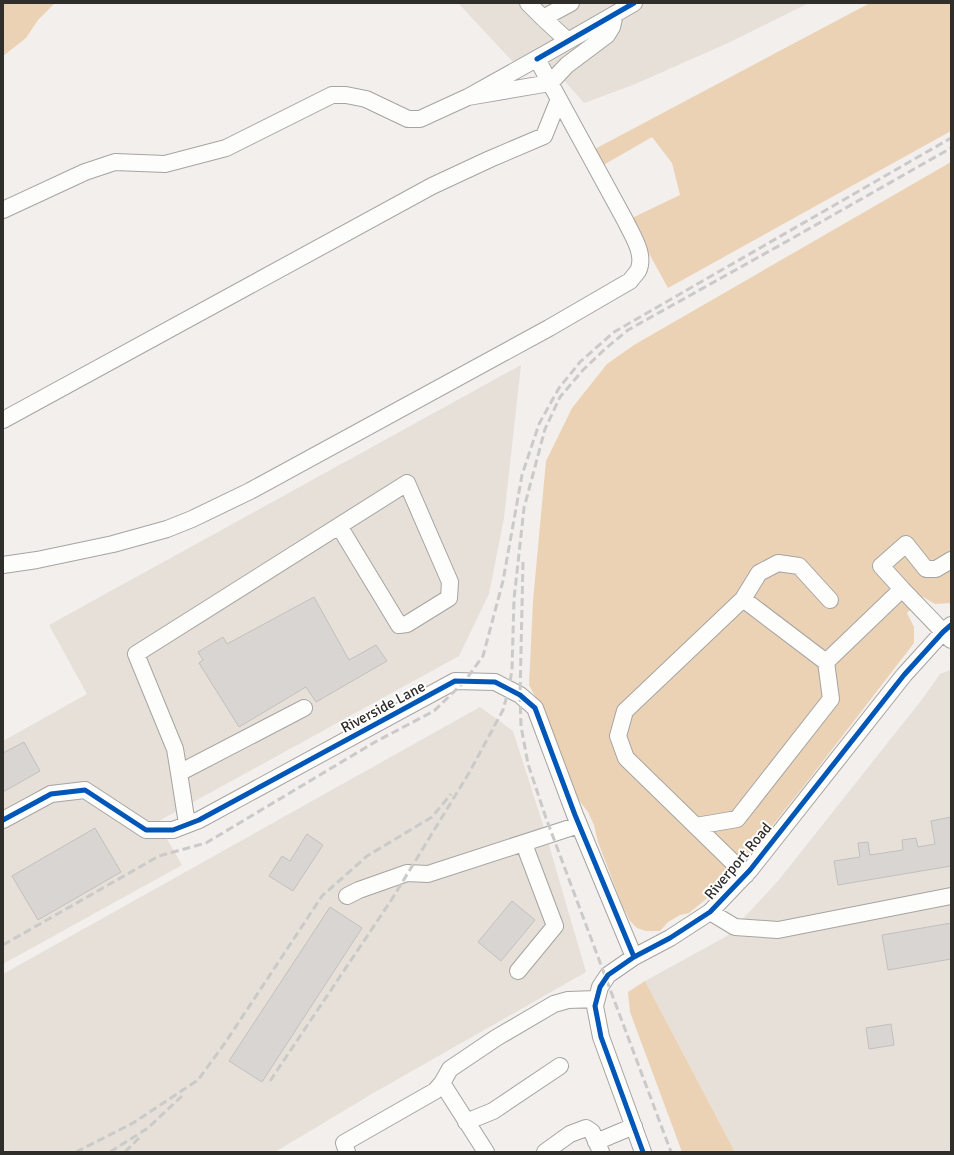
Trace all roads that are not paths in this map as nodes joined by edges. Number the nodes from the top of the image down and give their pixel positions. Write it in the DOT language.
graph roads {
  1 [pos="528,3"];
  2 [pos="571,3"];
  3 [pos="634,3"];
  4 [pos="615,14"];
  5 [pos="543,18"];
  6 [pos="568,41"];
  7 [pos="536,59"];
  8 [pos="550,83"];
  9 [pos="468,97"];
  10 [pos="559,99"];
  11 [pos="3,210"];
  12 [pos="3,420"];
  13 [pos="339,526"];
  14 [pos="951,560"];
  15 [pos="3,565"];
  16 [pos="902,589"];
  17 [pos="743,599"];
  18 [pos="830,600"];
  19 [pos="948,632"];
  20 [pos="826,662"];
  21 [pos="304,708"];
  22 [pos="179,773"];
  23 [pos="3,820"];
  24 [pos="187,824"];
  25 [pos="579,825"];
  26 [pos="696,826"];
  27 [pos="524,844"];
  28 [pos="746,875"];
  29 [pos="348,896"];
  30 [pos="951,896"];
  31 [pos="710,912"];
  32 [pos="634,957"];
  33 [pos="518,970"];
  34 [pos="597,999"];
  35 [pos="560,1066"];
  36 [pos="442,1083"];
  37 [pos="466,1122"];
  38 [pos="634,1126"];
  39 [pos="599,1147"];
  40 [pos="347,1152"];
  41 [pos="486,1152"];
  42 [pos="545,1152"];
  43 [pos="643,1152"];
  1 -- 5 [label="street"];
  2 -- 5 [label="street"];
  3 -- 4 [label="street"];
  4 -- 6 [label="street"];
  4 -- 8 [label="street"];
  5 -- 6 [label="street"];
  6 -- 7 [label="street"];
  7 -- 8 [label="street"];
  7 -- 9 [label="street"];
  8 -- 9 [label="street"];
  8 -- 10 [label="street"];
  9 -- 11 [label="street"];
  10 -- 12 [label="street"];
  10 -- 15 [label="street"];
  13 -- 13 [label="street"];
  13 -- 22 [label="street"];
  14 -- 16 [label="street"];
  16 -- 19 [label="street"];
  16 -- 20 [label="street"];
  17 -- 18 [label="street"];
  17 -- 20 [label="street"];
  17 -- 26 [label="street"];
  19 -- 28 [label="street, Riverport Road"];
  20 -- 26 [label="street"];
  21 -- 22 [label="street"];
  22 -- 24 [label="street"];
  23 -- 24 [label="street, Riverside Lane"];
  24 -- 25 [label="street, Riverside Lane"];
  25 -- 27 [label="street"];
  25 -- 32 [label="street, Riverside Lane"];
  26 -- 28 [label="street"];
  27 -- 29 [label="street"];
  27 -- 33 [label="street"];
  28 -- 31 [label="street, Riverport Road"];
  30 -- 31 [label="street"];
  31 -- 32 [label="street, Riverport Road"];
  32 -- 34 [label="street, Riverport Road"];
  34 -- 36 [label="street"];
  34 -- 38 [label="street, Riverport Road"];
  35 -- 37 [label="street"];
  36 -- 37 [label="street"];
  36 -- 40 [label="street"];
  37 -- 41 [label="street"];
  38 -- 39 [label="street"];
  38 -- 43 [label="street, Riverport Road"];
  39 -- 42 [label="street"];
}
